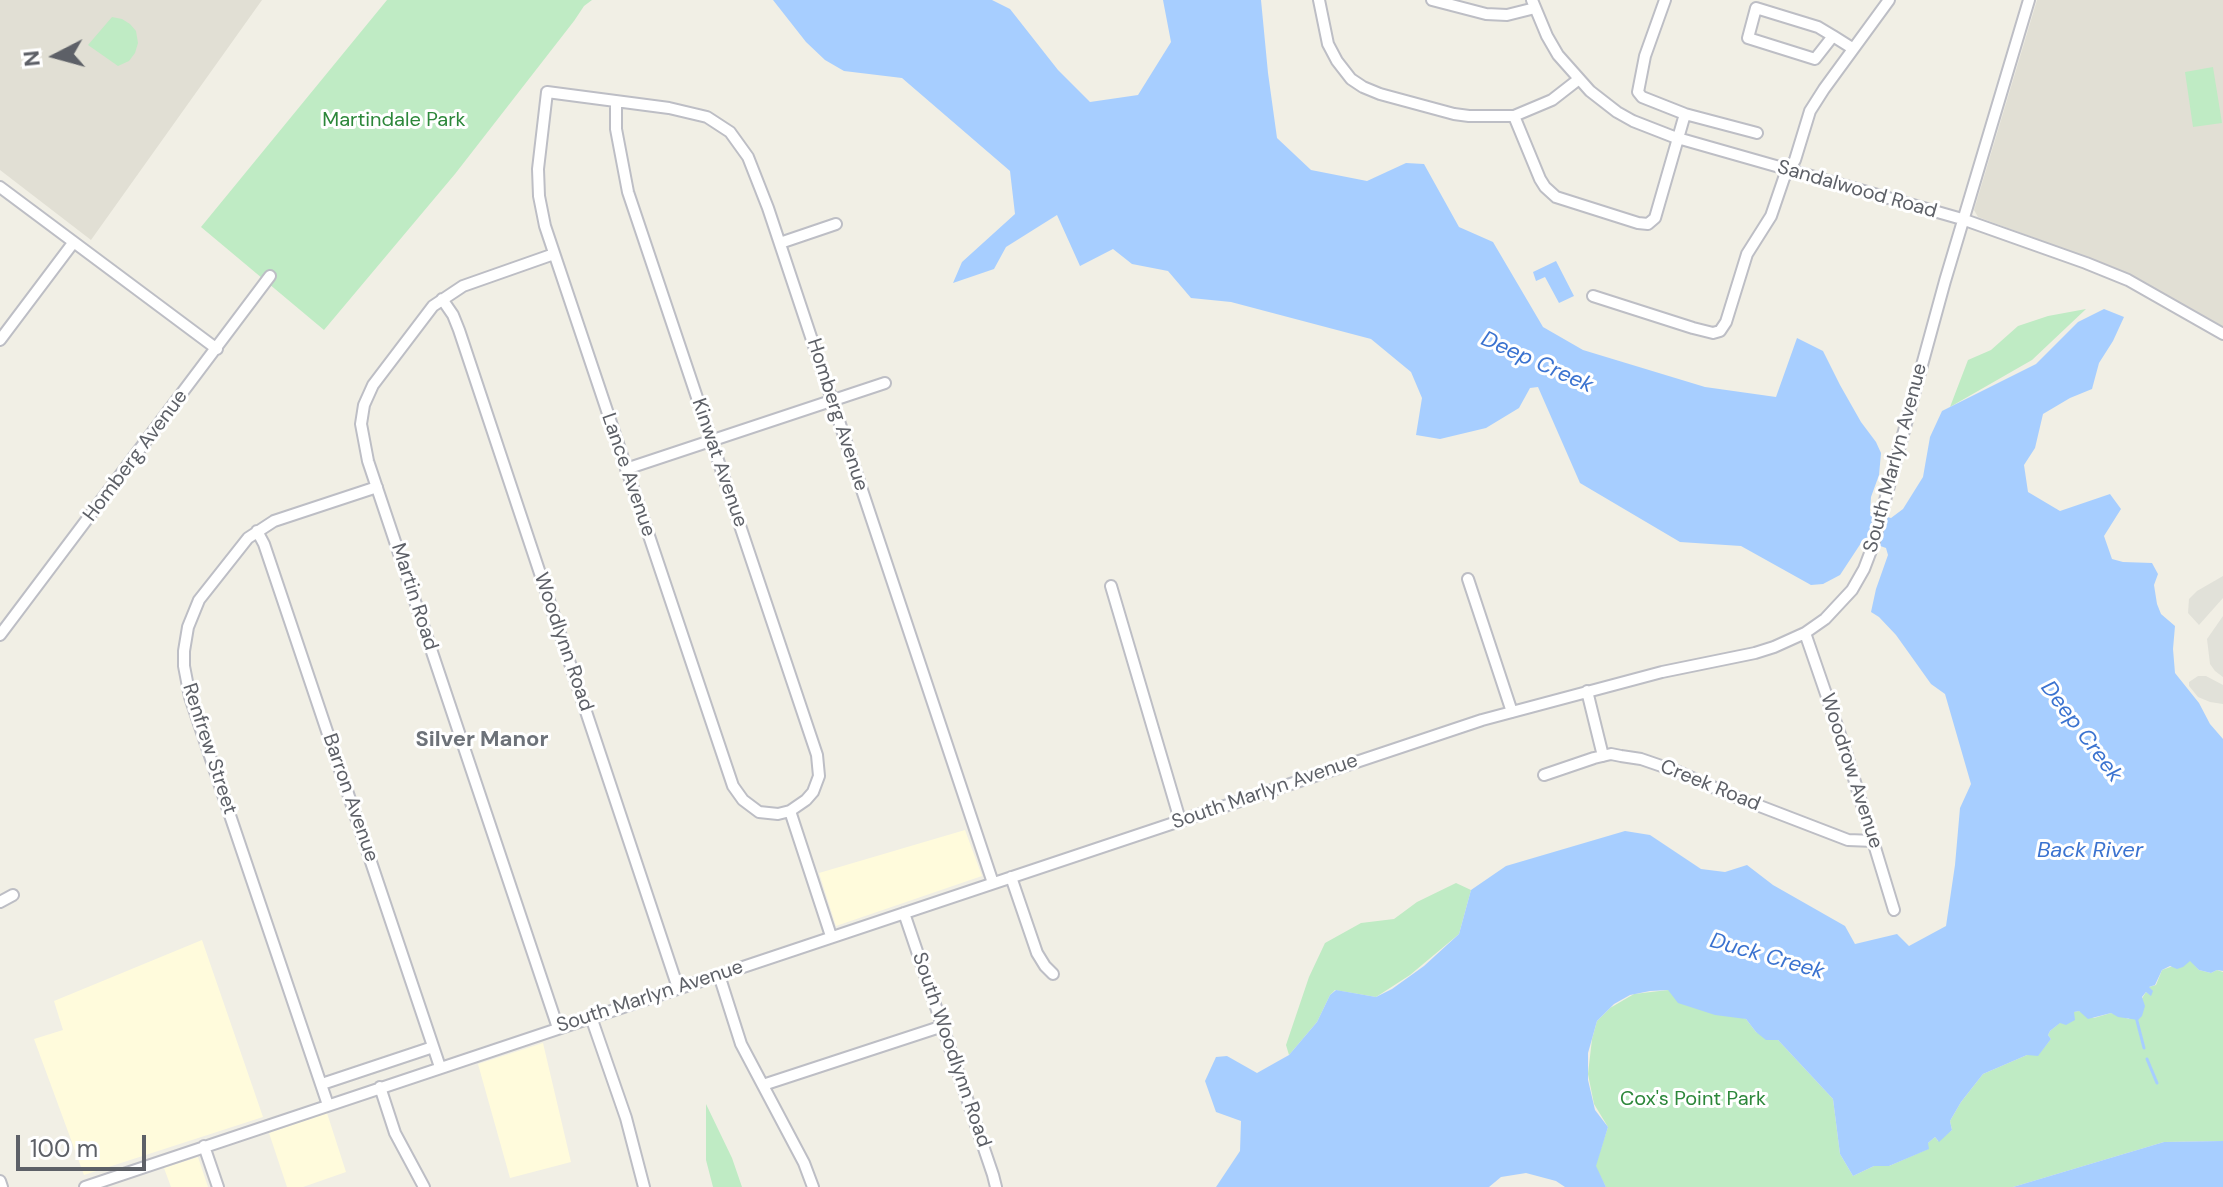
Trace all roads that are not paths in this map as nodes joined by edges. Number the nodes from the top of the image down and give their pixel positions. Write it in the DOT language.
graph roads {
  1 [pos="1319,0"];
  2 [pos="1432,0"];
  3 [pos="1665,0"];
  4 [pos="1889,0"];
  5 [pos="2029,0"];
  6 [pos="1534,4"];
  7 [pos="1833,36"];
  8 [pos="1852,48"];
  9 [pos="1579,79"];
  10 [pos="547,92"];
  11 [pos="616,102"];
  12 [pos="1685,114"];
  13 [pos="1514,116"];
  14 [pos="1757,133"];
  15 [pos="1679,139"];
  16 [pos="1790,171"];
  17 [pos="0,187"];
  18 [pos="1962,219"];
  19 [pos="836,224"];
  20 [pos="73,243"];
  21 [pos="780,243"];
  22 [pos="554,254"];
  23 [pos="270,276"];
  24 [pos="1593,296"];
  25 [pos="442,299"];
  26 [pos="2223,334"];
  27 [pos="0,340"];
  28 [pos="217,349"];
  29 [pos="885,383"];
  30 [pos="832,400"];
  31 [pos="711,440"];
  32 [pos="626,469"];
  33 [pos="377,487"];
  34 [pos="257,531"];
  35 [pos="1468,579"];
  36 [pos="1111,586"];
  37 [pos="1805,633"];
  38 [pos="0,635"];
  39 [pos="1587,691"];
  40 [pos="1512,712"];
  41 [pos="1603,756"];
  42 [pos="1544,775"];
  43 [pos="790,811"];
  44 [pos="1180,820"];
  45 [pos="1874,841"];
  46 [pos="1011,877"];
  47 [pos="993,883"];
  48 [pos="13,895"];
  49 [pos="0,902"];
  50 [pos="1894,910"];
  51 [pos="904,913"];
  52 [pos="831,936"];
  53 [pos="1053,974"];
  54 [pos="719,975"];
  55 [pos="678,988"];
  56 [pos="591,1017"];
  57 [pos="943,1026"];
  58 [pos="558,1028"];
  59 [pos="433,1047"];
  60 [pos="440,1067"];
  61 [pos="322,1084"];
  62 [pos="763,1085"];
  63 [pos="380,1087"];
  64 [pos="328,1105"];
  65 [pos="204,1146"];
  66 [pos="85,1187"];
  67 [pos="218,1187"];
  68 [pos="424,1187"];
  69 [pos="644,1187"];
  70 [pos="813,1187"];
  71 [pos="996,1187"];
  1 -- 13 [label="street"];
  2 -- 6 [label="street"];
  3 -- 12 [label="street"];
  4 -- 8 [label="street"];
  5 -- 18 [label="street, South Marlyn Avenue"];
  6 -- 9 [label="street, Sandalwood Road"];
  7 -- 7 [label="street"];
  7 -- 8 [label="street"];
  8 -- 16 [label="street"];
  9 -- 13 [label="street"];
  9 -- 15 [label="street, Sandalwood Road"];
  10 -- 11 [label="street, Homberg Avenue"];
  10 -- 22 [label="street, Lance Avenue"];
  11 -- 21 [label="street, Homberg Avenue"];
  11 -- 31 [label="street, Kinwat Avenue"];
  12 -- 14 [label="street"];
  12 -- 15 [label="street"];
  13 -- 15 [label="street"];
  15 -- 16 [label="street, Sandalwood Road"];
  16 -- 18 [label="street, Sandalwood Road"];
  16 -- 24 [label="street"];
  17 -- 20 [label="street"];
  18 -- 26 [label="street, Sandalwood Road"];
  18 -- 37 [label="street, South Marlyn Avenue"];
  19 -- 21 [label="street"];
  20 -- 27 [label="street"];
  20 -- 28 [label="street"];
  21 -- 30 [label="street, Homberg Avenue"];
  22 -- 25 [label="street, Martin Road"];
  22 -- 32 [label="street, Lance Avenue"];
  23 -- 28 [label="street, Homberg Avenue"];
  25 -- 33 [label="street, Martin Road"];
  25 -- 55 [label="street, Woodlynn Road"];
  28 -- 38 [label="street, Homberg Avenue"];
  29 -- 30 [label="street"];
  30 -- 31 [label="street"];
  30 -- 47 [label="street, Homberg Avenue"];
  31 -- 32 [label="street"];
  31 -- 43 [label="street, Kinwat Avenue"];
  32 -- 43 [label="street, Lance Avenue"];
  33 -- 34 [label="street, Renfrew Street"];
  33 -- 58 [label="street, Martin Road"];
  34 -- 59 [label="street, Barron Avenue"];
  34 -- 61 [label="street, Renfrew Street"];
  35 -- 40 [label="street"];
  36 -- 44 [label="street"];
  37 -- 39 [label="street, South Marlyn Avenue"];
  37 -- 45 [label="street, Woodrow Avenue"];
  39 -- 40 [label="street, South Marlyn Avenue"];
  39 -- 41 [label="street"];
  40 -- 44 [label="street, South Marlyn Avenue"];
  41 -- 42 [label="street, Creek Road"];
  41 -- 45 [label="street, Creek Road"];
  43 -- 52 [label="street"];
  44 -- 46 [label="street, South Marlyn Avenue"];
  45 -- 50 [label="street, Woodrow Avenue"];
  46 -- 47 [label="street, South Marlyn Avenue"];
  46 -- 53 [label="street"];
  47 -- 51 [label="street, South Marlyn Avenue"];
  48 -- 49 [label="street"];
  51 -- 52 [label="street, South Marlyn Avenue"];
  51 -- 57 [label="street, South Woodlynn Road"];
  52 -- 54 [label="street, South Marlyn Avenue"];
  54 -- 55 [label="street, South Marlyn Avenue"];
  54 -- 62 [label="street"];
  55 -- 56 [label="street, South Marlyn Avenue"];
  56 -- 58 [label="street, South Marlyn Avenue"];
  56 -- 69 [label="street"];
  57 -- 62 [label="street"];
  57 -- 71 [label="street, South Woodlynn Road"];
  58 -- 60 [label="street, South Marlyn Avenue"];
  59 -- 60 [label="street, Barron Avenue"];
  59 -- 61 [label="street"];
  60 -- 63 [label="street, South Marlyn Avenue"];
  61 -- 64 [label="street, Renfrew Street"];
  62 -- 70 [label="street"];
  63 -- 64 [label="street, South Marlyn Avenue"];
  63 -- 68 [label="street"];
  64 -- 65 [label="street, South Marlyn Avenue"];
  65 -- 66 [label="street, South Marlyn Avenue"];
  65 -- 67 [label="street"];
}
